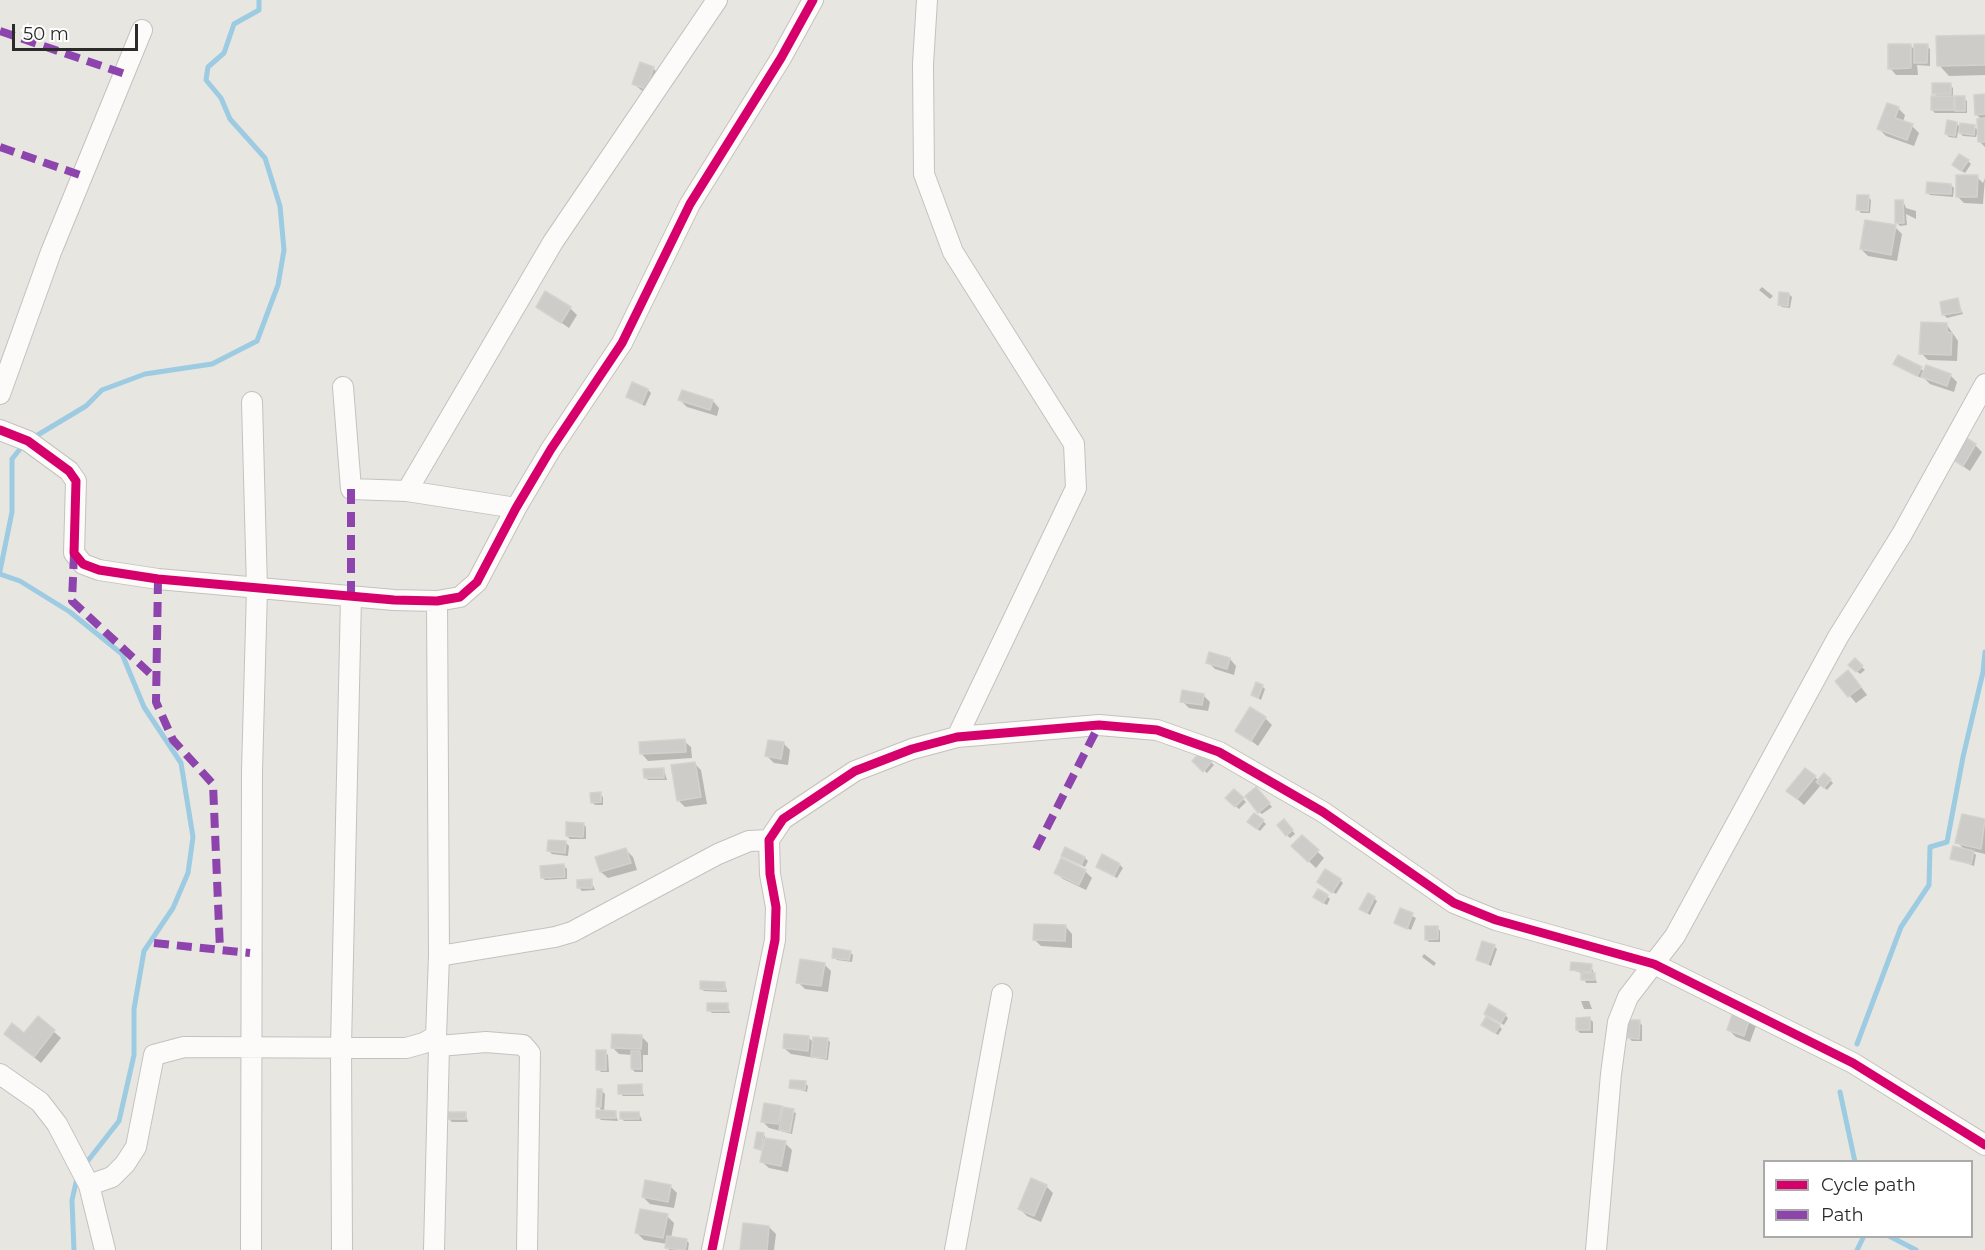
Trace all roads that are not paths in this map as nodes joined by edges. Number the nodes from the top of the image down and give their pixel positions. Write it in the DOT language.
graph roads {
  1 [pos="717,0"];
  2 [pos="813,0"];
  3 [pos="927,0"];
  4 [pos="142,30"];
  5 [pos="1985,384"];
  6 [pos="343,387"];
  7 [pos="0,394"];
  8 [pos="252,402"];
  9 [pos="0,430"];
  10 [pos="406,491"];
  11 [pos="516,508"];
  12 [pos="257,589"];
  13 [pos="351,597"];
  14 [pos="437,602"];
  15 [pos="957,737"];
  16 [pos="769,840"];
  17 [pos="439,956"];
  18 [pos="1654,964"];
  19 [pos="1002,994"];
  20 [pos="437,1041"];
  21 [pos="341,1046"];
  22 [pos="251,1047"];
  23 [pos="0,1074"];
  24 [pos="1985,1145"];
  25 [pos="89,1185"];
  26 [pos="105,1250"];
  27 [pos="251,1250"];
  28 [pos="342,1250"];
  29 [pos="434,1250"];
  30 [pos="527,1250"];
  31 [pos="712,1250"];
  32 [pos="955,1250"];
  33 [pos="1596,1250"];
  1 -- 10 [label="street"];
  2 -- 11 [label="street"];
  3 -- 15 [label="street"];
  4 -- 7 [label="street"];
  5 -- 18 [label="street"];
  6 -- 10 [label="street"];
  8 -- 12 [label="street"];
  9 -- 12 [label="street"];
  10 -- 11 [label="street"];
  11 -- 14 [label="street"];
  12 -- 13 [label="street"];
  12 -- 22 [label="street"];
  13 -- 14 [label="street"];
  13 -- 21 [label="street"];
  14 -- 17 [label="street"];
  15 -- 16 [label="street"];
  15 -- 18 [label="street"];
  16 -- 17 [label="street"];
  16 -- 31 [label="street"];
  17 -- 20 [label="street"];
  18 -- 24 [label="street"];
  18 -- 33 [label="street"];
  19 -- 32 [label="street"];
  20 -- 21 [label="street"];
  20 -- 29 [label="street"];
  20 -- 30 [label="street"];
  21 -- 22 [label="street"];
  21 -- 28 [label="street"];
  22 -- 25 [label="street"];
  22 -- 27 [label="street"];
  23 -- 25 [label="street"];
  25 -- 26 [label="street"];
}
